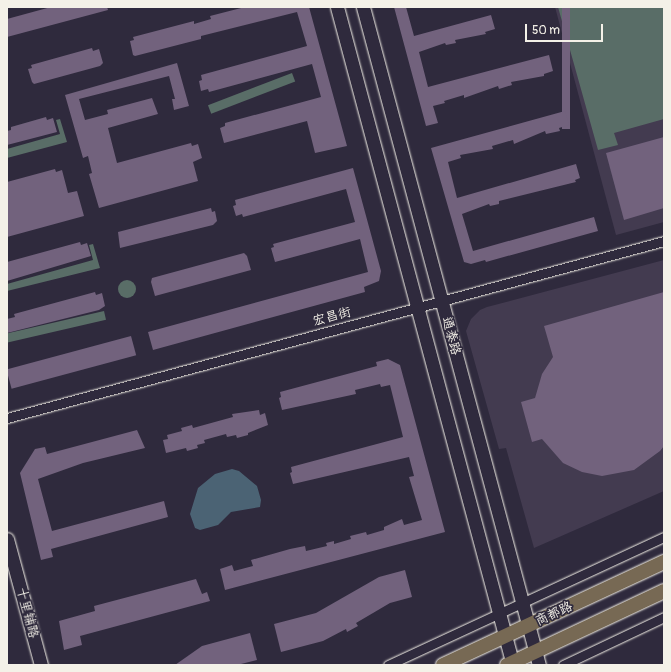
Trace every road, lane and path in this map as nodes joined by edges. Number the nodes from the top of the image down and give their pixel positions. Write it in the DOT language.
graph roads {
  1 [pos="337,7"];
  2 [pos="363,7"];
  3 [pos="664,240"];
  4 [pos="442,301"];
  5 [pos="417,307"];
  6 [pos="7,418"];
  7 [pos="664,537"];
  8 [pos="7,539"];
  9 [pos="664,562"];
  10 [pos="664,591"];
  11 [pos="523,602"];
  12 [pos="499,614"];
  13 [pos="664,617"];
  14 [pos="529,625"];
  15 [pos="505,636"];
  16 [pos="537,658"];
  17 [pos="510,664"];
  18 [pos="41,665"];
  19 [pos="388,665"];
  20 [pos="443,665"];
  21 [pos="563,665"];
  1 -- 5 [label="street, 通泰路"];
  2 -- 4 [label="street, 通泰路"];
  3 -- 4 [label="street, 宏昌街"];
  4 -- 5 [label="street, 宏昌街"];
  4 -- 11 [label="street, 通泰路"];
  5 -- 6 [label="street, 宏昌街"];
  5 -- 12 [label="street, 通泰路"];
  7 -- 11 [label="street"];
  8 -- 18 [label="street, 十里铺路"];
  9 -- 14 [label="main road, 商都路"];
  10 -- 16 [label="main road, 商都路"];
  11 -- 12 [label="street"];
  11 -- 14 [label="street, 通泰路"];
  12 -- 15 [label="street, 通泰路"];
  12 -- 19 [label="street"];
  13 -- 21 [label="street"];
  14 -- 15 [label="main road, 商都路"];
  14 -- 16 [label="street, 通泰路"];
  15 -- 17 [label="street, 通泰路"];
  15 -- 20 [label="main road, 商都路"];
  16 -- 17 [label="main road, 商都路"];
}
